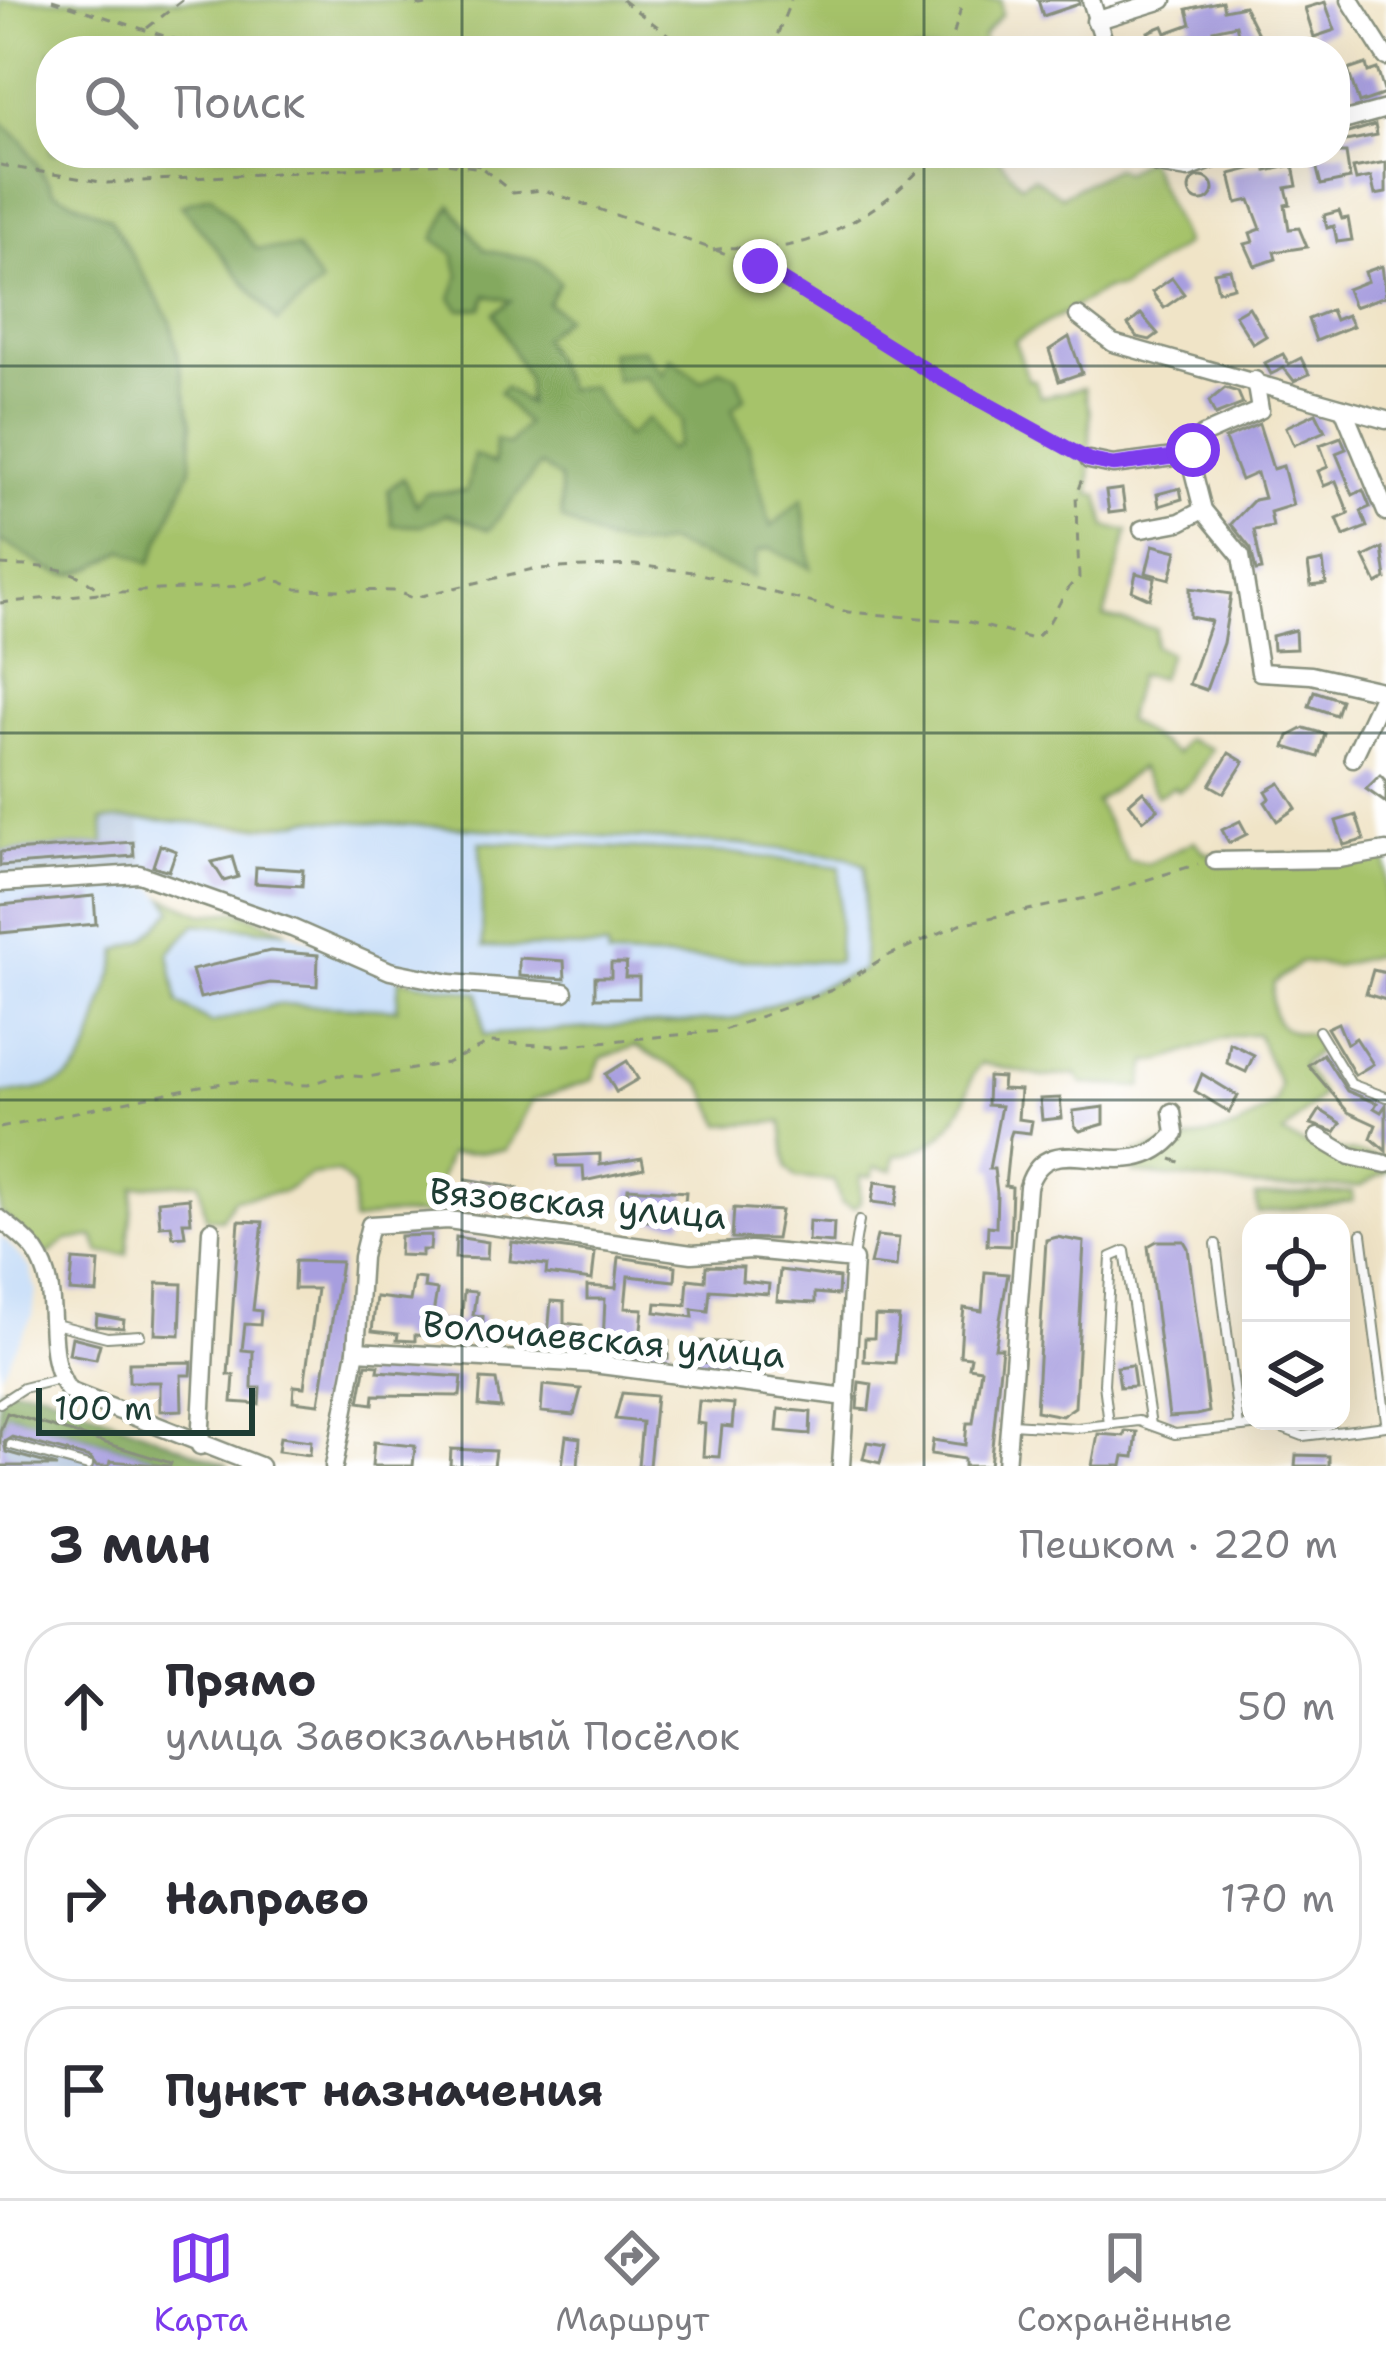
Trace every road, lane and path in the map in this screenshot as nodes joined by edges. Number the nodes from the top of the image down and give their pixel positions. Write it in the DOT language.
graph roads {
  1 [pos="52,0"];
  2 [pos="183,0"];
  3 [pos="400,0"];
  4 [pos="454,0"];
  5 [pos="622,0"];
  6 [pos="790,0"];
  7 [pos="962,0"];
  8 [pos="1090,0"];
  9 [pos="1163,0"];
  10 [pos="1350,0"];
  11 [pos="1095,21"];
  12 [pos="146,30"];
  13 [pos="165,36"];
  14 [pos="670,36"];
  15 [pos="780,36"];
  16 [pos="953,36"];
  17 [pos="1101,36"];
  18 [pos="1386,56"];
  19 [pos="1386,109"];
  20 [pos="1350,119"];
  21 [pos="0,165"];
  22 [pos="357,168"];
  23 [pos="482,168"];
  24 [pos="920,168"];
  25 [pos="711,250"];
  26 [pos="1078,316"];
  27 [pos="1255,380"];
  28 [pos="1343,408"];
  29 [pos="1386,420"];
  30 [pos="1189,455"];
  31 [pos="1089,460"];
  32 [pos="1203,510"];
  33 [pos="1386,512"];
  34 [pos="1142,529"];
  35 [pos="0,565"];
  36 [pos="101,593"];
  37 [pos="0,603"];
  38 [pos="1385,692"];
  39 [pos="1353,758"];
  40 [pos="1386,851"];
  41 [pos="1216,861"];
  42 [pos="0,883"];
  43 [pos="564,992"];
  44 [pos="1319,1031"];
  45 [pos="1386,1096"];
  46 [pos="1172,1112"];
  47 [pos="0,1128"];
  48 [pos="1318,1137"];
  49 [pos="1158,1154"];
  50 [pos="1386,1164"];
  51 [pos="1187,1165"];
  52 [pos="0,1219"];
  53 [pos="860,1221"];
  54 [pos="211,1230"];
  55 [pos="1362,1234"];
  56 [pos="1216,1244"];
  57 [pos="854,1260"];
  58 [pos="53,1324"];
  59 [pos="140,1334"];
  60 [pos="356,1351"];
  61 [pos="60,1379"];
  62 [pos="846,1396"];
  63 [pos="0,1403"];
  64 [pos="1009,1424"];
  65 [pos="1109,1424"];
  66 [pos="1386,1424"];
  67 [pos="1151,1425"];
  68 [pos="1239,1427"];
  69 [pos="10,1444"];
  70 [pos="200,1446"];
  71 [pos="88,1466"];
  72 [pos="260,1466"];
  73 [pos="334,1466"];
  74 [pos="841,1466"];
  75 [pos="1006,1466"];
  1 -- 12 [label="path"];
  2 -- 12 [label="path"];
  3 -- 4 [label="path"];
  5 -- 14 [label="path"];
  6 -- 15 [label="path"];
  7 -- 16 [label="path"];
  8 -- 11 [label="street"];
  9 -- 11 [label="street"];
  10 -- 18 [label="street"];
  11 -- 17 [label="street"];
  12 -- 13 [label="path"];
  19 -- 20 [label="street"];
  21 -- 22 [label="path"];
  23 -- 25 [label="path"];
  24 -- 25 [label="path"];
  25 -- 31 [label="path"];
  26 -- 27 [label="street"];
  27 -- 28 [label="street"];
  27 -- 30 [label="street"];
  28 -- 29 [label="street"];
  28 -- 33 [label="street"];
  30 -- 31 [label="street"];
  30 -- 32 [label="street"];
  31 -- 36 [label="path"];
  32 -- 34 [label="street"];
  32 -- 38 [label="street"];
  35 -- 36 [label="path"];
  36 -- 37 [label="path"];
  38 -- 39 [label="street"];
  40 -- 41 [label="street"];
  41 -- 47 [label="path"];
  42 -- 43 [label="street"];
  44 -- 45 [label="lane"];
  46 -- 49 [label="street"];
  48 -- 50 [label="street"];
  49 -- 51 [label="path"];
  49 -- 64 [label="street"];
  52 -- 58 [label="street"];
  53 -- 57 [label="lane"];
  54 -- 70 [label="street"];
  55 -- 66 [label="lane"];
  56 -- 68 [label="lane"];
  57 -- 60 [label="street, Вязовская улица"];
  57 -- 62 [label="street"];
  58 -- 59 [label="lane"];
  58 -- 61 [label="street"];
  60 -- 62 [label="street, Волочаевская улица"];
  60 -- 73 [label="street"];
  61 -- 63 [label="lane"];
  61 -- 70 [label="street"];
  62 -- 74 [label="street"];
  64 -- 65 [label="lane"];
  64 -- 75 [label="street"];
  65 -- 67 [label="lane"];
  65 -- 67 [label="lane"];
  66 -- 68 [label="lane"];
  67 -- 68 [label="lane"];
  69 -- 71 [label="lane"];
  70 -- 72 [label="street"];
}
